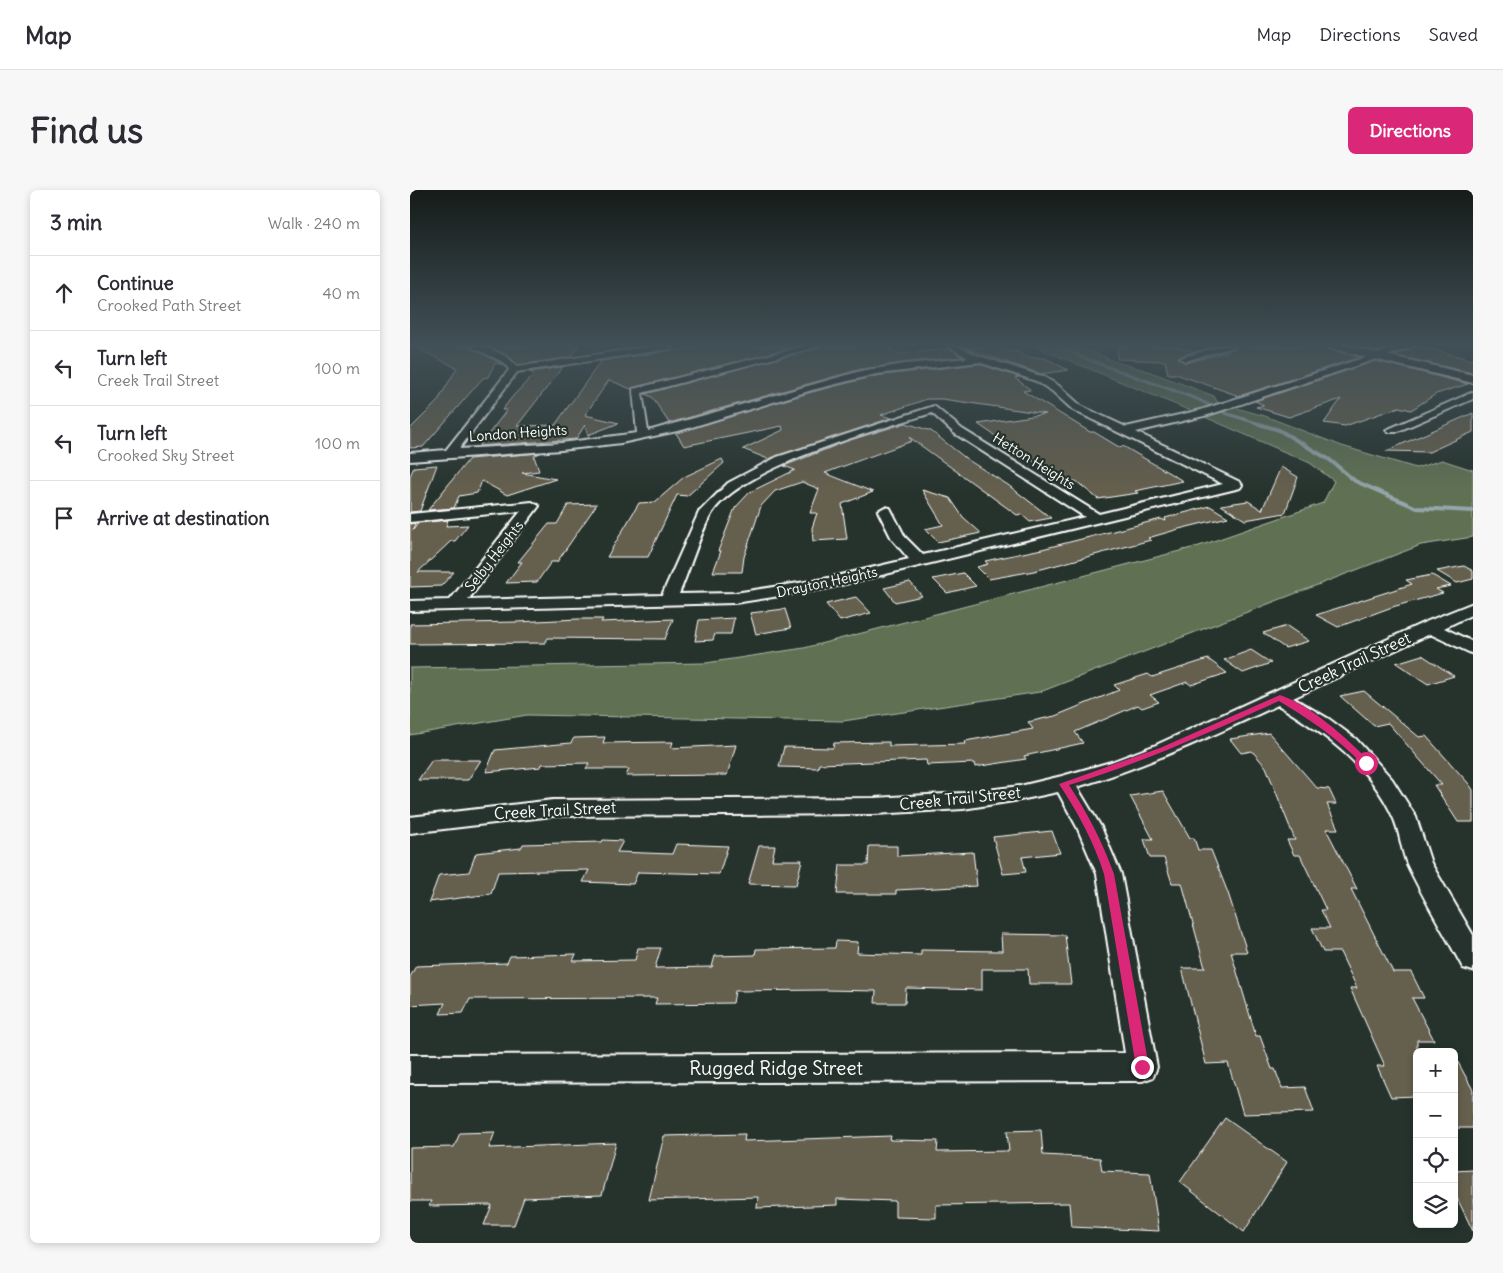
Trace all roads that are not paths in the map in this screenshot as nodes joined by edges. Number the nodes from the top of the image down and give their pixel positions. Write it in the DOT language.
graph roads {
  1 [pos="495,395"];
  2 [pos="638,395"];
  3 [pos="791,395"];
  4 [pos="1062,395"];
  5 [pos="1261,395"];
  6 [pos="1473,395"];
  7 [pos="1392,430"];
  8 [pos="1125,431"];
  9 [pos="643,435"];
  10 [pos="449,454"];
  11 [pos="410,457"];
  12 [pos="885,511"];
  13 [pos="410,518"];
  14 [pos="1096,518"];
  15 [pos="920,561"];
  16 [pos="668,601"];
  17 [pos="455,605"];
  18 [pos="410,606"];
  19 [pos="1473,608"];
  20 [pos="1429,627"];
  21 [pos="1473,649"];
  22 [pos="1280,698"];
  23 [pos="1064,784"];
  24 [pos="410,825"];
  25 [pos="1473,960"];
  26 [pos="410,1070"];
  1 -- 10 [label="street"];
  2 -- 9 [label="street"];
  3 -- 9 [label="street, London Heights"];
  4 -- 8 [label="street"];
  5 -- 8 [label="street"];
  6 -- 7 [label="street"];
  8 -- 14 [label="street, Drayton Heights"];
  9 -- 10 [label="street, London Heights"];
  10 -- 11 [label="street, London Heights"];
  12 -- 15 [label="street"];
  13 -- 17 [label="street, Selby Heights"];
  14 -- 15 [label="street, Drayton Heights"];
  14 -- 16 [label="street, Hetton Heights"];
  15 -- 16 [label="street, Drayton Heights"];
  16 -- 17 [label="street, Drayton Heights"];
  17 -- 18 [label="street, Drayton Heights"];
  19 -- 20 [label="street, Creek Trail Street"];
  20 -- 21 [label="street"];
  20 -- 22 [label="street, Creek Trail Street"];
  22 -- 23 [label="street, Creek Trail Street"];
  22 -- 25 [label="street"];
  23 -- 24 [label="street, Creek Trail Street"];
  23 -- 26 [label="street, Rugged Ridge Street"];
}
